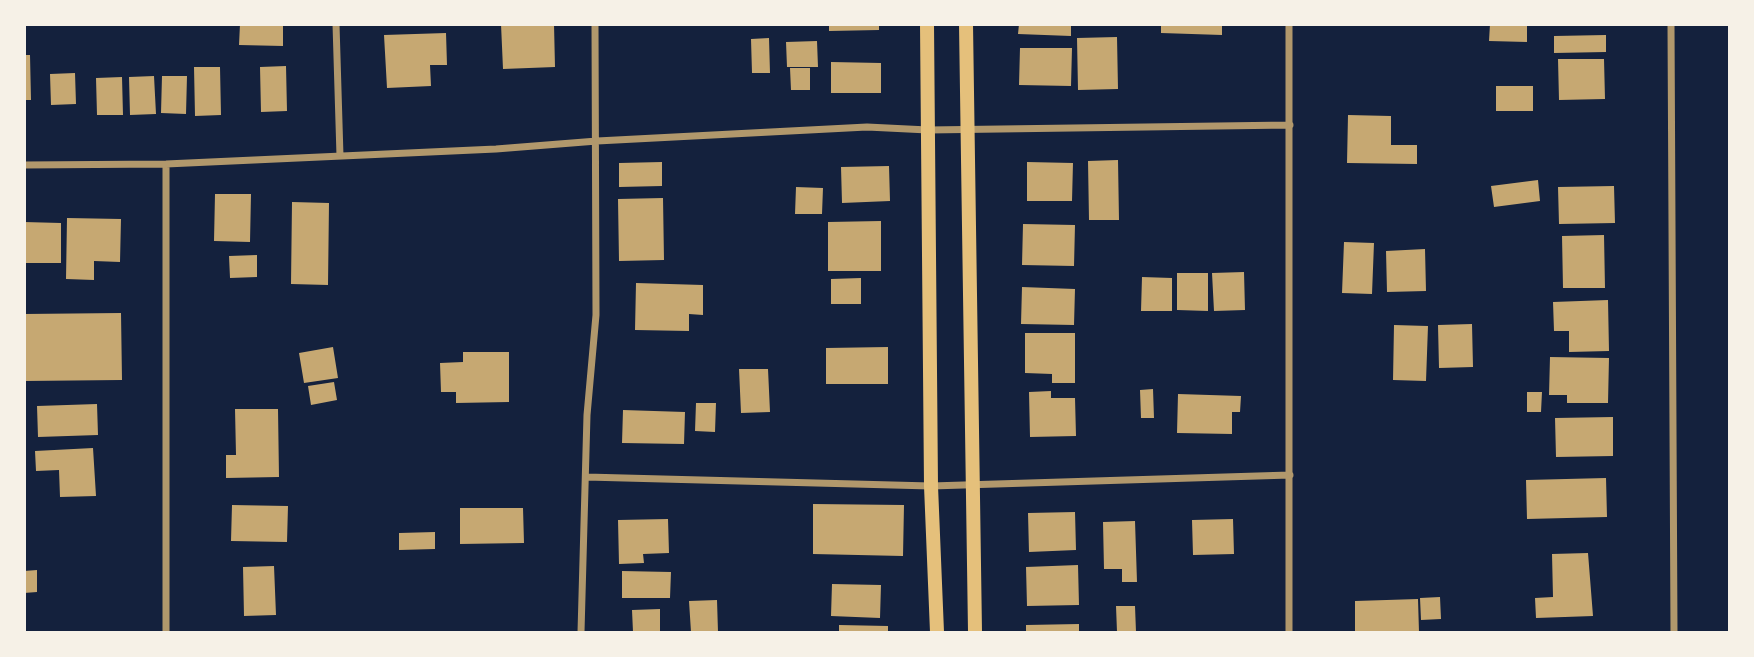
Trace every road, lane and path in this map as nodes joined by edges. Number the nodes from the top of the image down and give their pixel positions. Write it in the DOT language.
graph roads {
  1 [pos="336,24"];
  2 [pos="595,24"];
  3 [pos="927,24"];
  4 [pos="966,24"];
  5 [pos="1289,24"];
  6 [pos="1671,24"];
  7 [pos="1290,125"];
  8 [pos="965,129"];
  9 [pos="928,130"];
  10 [pos="597,141"];
  11 [pos="340,156"];
  12 [pos="166,164"];
  13 [pos="24,165"];
  14 [pos="1290,475"];
  15 [pos="586,477"];
  16 [pos="973,485"];
  17 [pos="930,486"];
  18 [pos="166,632"];
  19 [pos="581,632"];
  20 [pos="937,632"];
  21 [pos="975,632"];
  22 [pos="1289,632"];
  23 [pos="1674,632"];
  1 -- 11 [label="street"];
  2 -- 10 [label="street"];
  3 -- 9 [label="main road"];
  4 -- 8 [label="main road"];
  5 -- 7 [label="street"];
  6 -- 23 [label="street"];
  7 -- 8 [label="street"];
  7 -- 14 [label="street"];
  8 -- 9 [label="street"];
  8 -- 16 [label="main road"];
  9 -- 10 [label="street"];
  9 -- 17 [label="main road"];
  10 -- 11 [label="street"];
  10 -- 15 [label="street"];
  11 -- 12 [label="street"];
  12 -- 13 [label="street"];
  12 -- 18 [label="street"];
  14 -- 16 [label="street"];
  14 -- 22 [label="street"];
  15 -- 17 [label="street"];
  15 -- 19 [label="street"];
  16 -- 17 [label="street"];
  16 -- 21 [label="main road"];
  17 -- 20 [label="main road"];
}
